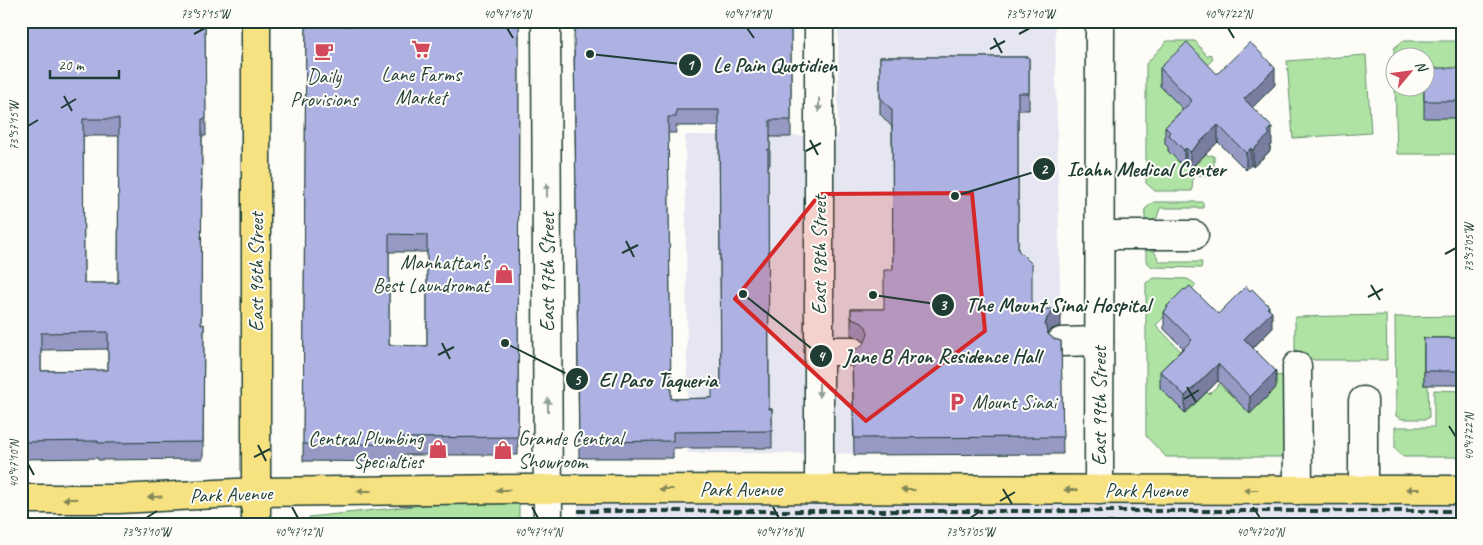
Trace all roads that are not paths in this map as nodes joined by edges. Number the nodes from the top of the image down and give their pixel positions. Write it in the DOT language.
graph roads {
  1 [pos="256,21"];
  2 [pos="546,21"];
  3 [pos="819,21"];
  4 [pos="1100,21"];
  5 [pos="1100,235"];
  6 [pos="1194,235"];
  7 [pos="1100,341"];
  8 [pos="1061,342"];
  9 [pos="819,351"];
  10 [pos="852,351"];
  11 [pos="1297,366"];
  12 [pos="1363,401"];
  13 [pos="819,489"];
  14 [pos="1363,489"];
  15 [pos="548,490"];
  16 [pos="1099,490"];
  17 [pos="1298,490"];
  18 [pos="1462,490"];
  19 [pos="256,492"];
  20 [pos="21,499"];
  21 [pos="256,524"];
  22 [pos="548,524"];
  1 -- 19 [label="main road, East 96th Street"];
  15 -- 2 [label="street, East 97th Street, one-way"];
  3 -- 9 [label="street, East 98th Street, one-way"];
  4 -- 5 [label="street, East 99th Street"];
  5 -- 6 [label="street"];
  5 -- 7 [label="street, East 99th Street"];
  7 -- 8 [label="street"];
  7 -- 16 [label="street, East 99th Street"];
  9 -- 10 [label="street"];
  9 -- 13 [label="street, East 98th Street, one-way"];
  11 -- 17 [label="street"];
  12 -- 14 [label="street"];
  13 -- 15 [label="main road, Park Avenue, one-way"];
  16 -- 13 [label="main road, Park Avenue, one-way"];
  14 -- 17 [label="main road, Park Avenue"];
  18 -- 14 [label="main road, Park Avenue, one-way"];
  15 -- 19 [label="main road, Park Avenue, one-way"];
  15 -- 22 [label="street, East 97th Street"];
  17 -- 16 [label="main road, Park Avenue, one-way"];
  19 -- 20 [label="main road, Park Avenue, one-way"];
  19 -- 21 [label="main road, East 96th Street"];
}
